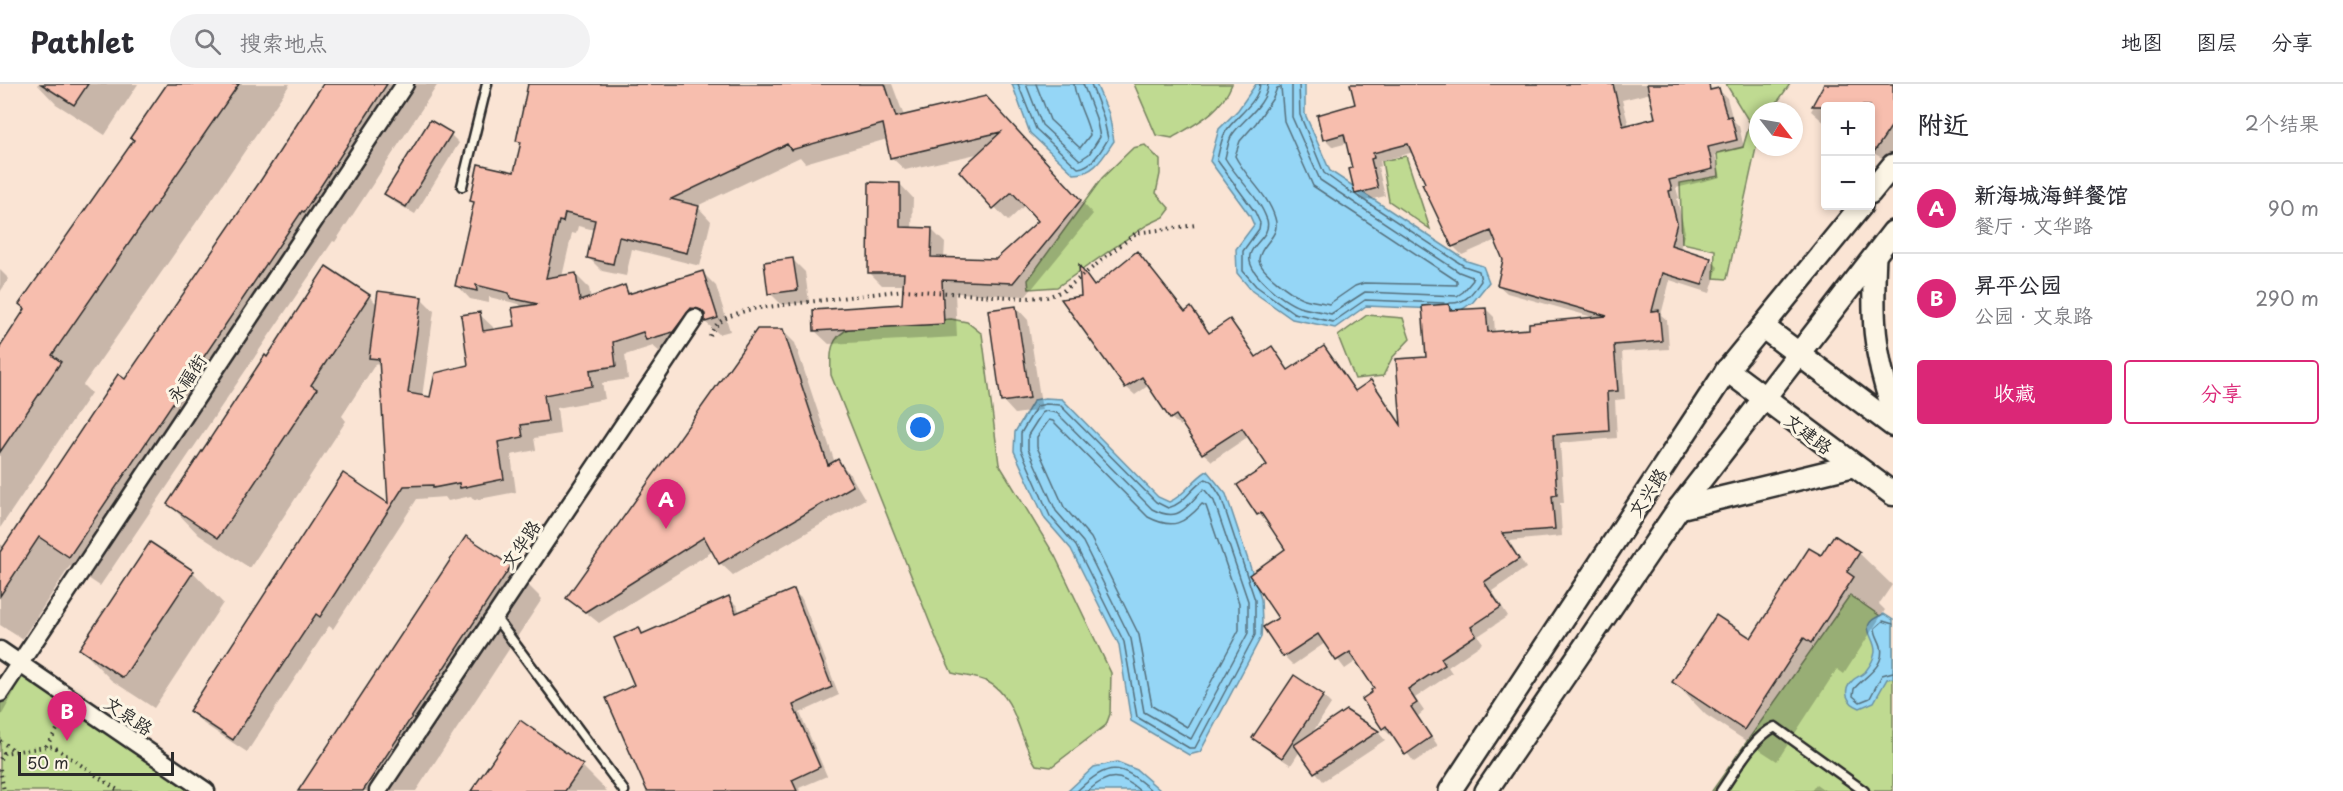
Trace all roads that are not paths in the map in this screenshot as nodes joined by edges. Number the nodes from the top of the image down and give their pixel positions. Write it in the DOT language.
graph roads {
  1 [pos="405,84"];
  2 [pos="487,84"];
  3 [pos="1893,165"];
  4 [pos="462,186"];
  5 [pos="1875,187"];
  6 [pos="1858,210"];
  7 [pos="1893,232"];
  8 [pos="1875,256"];
  9 [pos="695,318"];
  10 [pos="1763,327"];
  11 [pos="1799,354"];
  12 [pos="1727,370"];
  13 [pos="1764,399"];
  14 [pos="1893,409"];
  15 [pos="1893,425"];
  16 [pos="1852,466"];
  17 [pos="1893,494"];
  18 [pos="1679,508"];
  19 [pos="495,617"];
  20 [pos="0,650"];
  21 [pos="20,664"];
  22 [pos="0,693"];
  23 [pos="206,791"];
  24 [pos="378,791"];
  25 [pos="624,791"];
  26 [pos="1450,791"];
  27 [pos="1486,791"];
  28 [pos="1720,791"];
  29 [pos="1864,791"];
  1 -- 21 [label="street, 永福街"];
  2 -- 4 [label="lane"];
  3 -- 5 [label="street"];
  6 -- 10 [label="street, 文兴路"];
  7 -- 8 [label="street, 文兴路"];
  8 -- 11 [label="street, 文兴路"];
  8 -- 14 [label="street"];
  9 -- 19 [label="street, 文华路"];
  10 -- 11 [label="main road"];
  10 -- 12 [label="street, 文兴路"];
  11 -- 13 [label="street, 文兴路"];
  11 -- 15 [label="main road"];
  12 -- 13 [label="main road, 文建路"];
  12 -- 26 [label="street, 文兴路"];
  13 -- 16 [label="main road, 文建路"];
  13 -- 18 [label="street, 文兴路"];
  16 -- 17 [label="main road, 文建路"];
  16 -- 18 [label="street"];
  18 -- 27 [label="street, 文兴路"];
  19 -- 24 [label="street, 文华路"];
  19 -- 25 [label="lane"];
  20 -- 21 [label="street, 文泉路"];
  21 -- 22 [label="street, 永福街"];
  21 -- 23 [label="street, 文泉路"];
  28 -- 29 [label="lane"];
}
